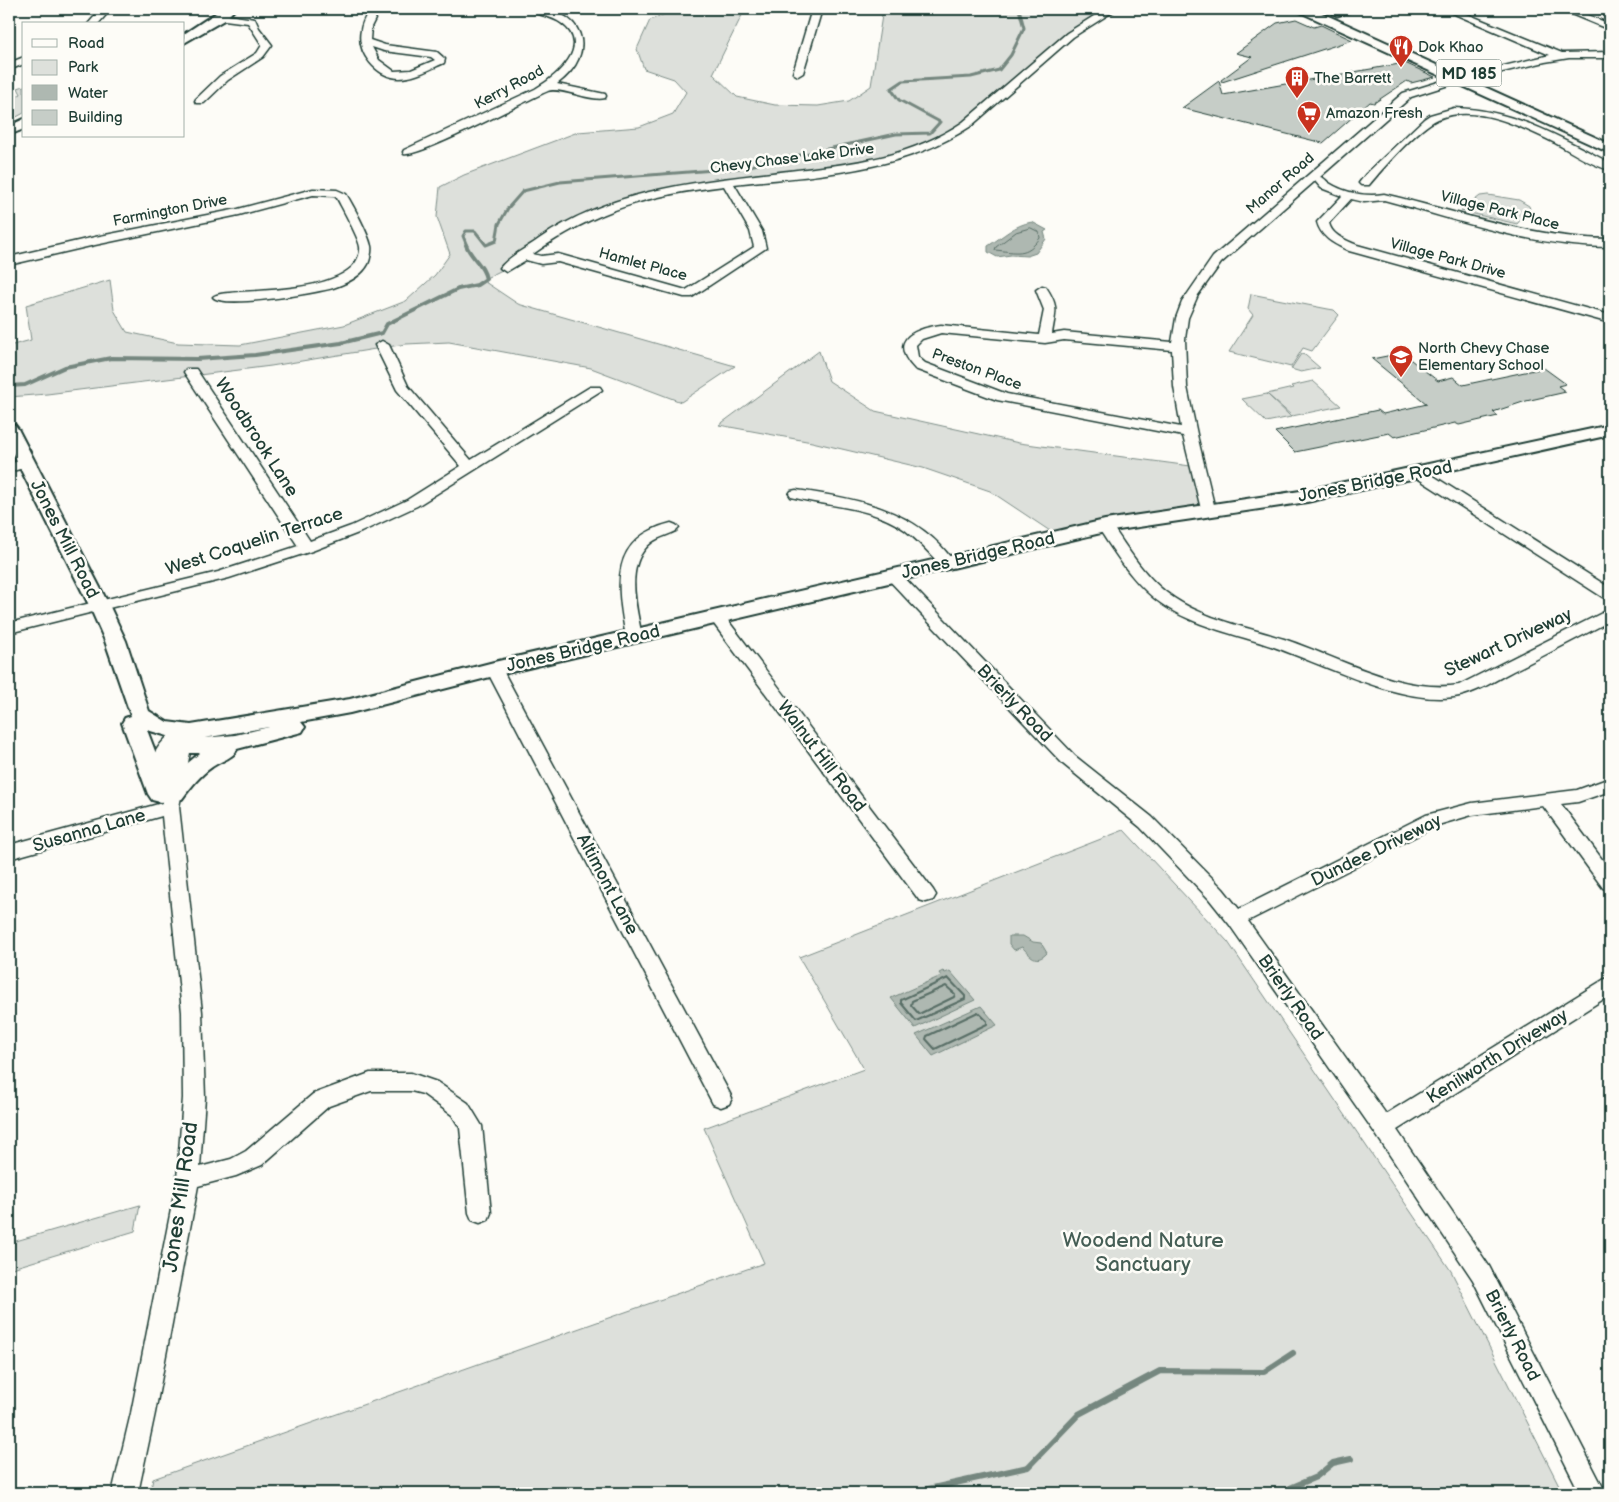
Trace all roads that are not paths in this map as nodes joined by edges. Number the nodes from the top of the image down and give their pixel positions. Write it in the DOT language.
graph roads {
  1 [pos="106,9"];
  2 [pos="375,9"];
  3 [pos="534,9"];
  4 [pos="817,9"];
  5 [pos="1112,9"];
  6 [pos="1304,9"];
  7 [pos="1354,9"];
  8 [pos="1448,9"];
  9 [pos="1564,9"];
  10 [pos="1332,11"];
  11 [pos="224,13"];
  12 [pos="95,22"];
  13 [pos="1610,27"];
  14 [pos="185,38"];
  15 [pos="366,42"];
  16 [pos="1610,54"];
  17 [pos="1560,56"];
  18 [pos="22,61"];
  19 [pos="9,67"];
  20 [pos="798,73"];
  21 [pos="1474,75"];
  22 [pos="1459,79"];
  23 [pos="549,86"];
  24 [pos="601,96"];
  25 [pos="200,100"];
  26 [pos="22,124"];
  27 [pos="9,131"];
  28 [pos="1610,137"];
  29 [pos="1610,149"];
  30 [pos="408,152"];
  31 [pos="1610,167"];
  32 [pos="1316,178"];
  33 [pos="728,182"];
  34 [pos="1365,182"];
  35 [pos="1348,196"];
  36 [pos="1384,197"];
  37 [pos="1610,243"];
  38 [pos="523,255"];
  39 [pos="9,262"];
  40 [pos="506,268"];
  41 [pos="1042,290"];
  42 [pos="219,297"];
  43 [pos="1610,319"];
  44 [pos="1045,339"];
  45 [pos="382,344"];
  46 [pos="1177,353"];
  47 [pos="191,372"];
  48 [pos="595,390"];
  49 [pos="9,429"];
  50 [pos="1610,430"];
  51 [pos="1189,432"];
  52 [pos="17,465"];
  53 [pos="470,468"];
  54 [pos="1419,473"];
  55 [pos="796,494"];
  56 [pos="1208,510"];
  57 [pos="1105,526"];
  58 [pos="670,528"];
  59 [pos="307,548"];
  60 [pos="946,562"];
  61 [pos="893,575"];
  62 [pos="1610,595"];
  63 [pos="99,606"];
  64 [pos="1610,615"];
  65 [pos="718,617"];
  66 [pos="9,628"];
  67 [pos="634,636"];
  68 [pos="120,650"];
  69 [pos="494,669"];
  70 [pos="350,706"];
  71 [pos="133,723"];
  72 [pos="269,735"];
  73 [pos="178,742"];
  74 [pos="1610,784"];
  75 [pos="168,798"];
  76 [pos="1548,800"];
  77 [pos="9,852"];
  78 [pos="1610,884"];
  79 [pos="926,895"];
  80 [pos="1236,920"];
  81 [pos="1610,985"];
  82 [pos="721,1098"];
  83 [pos="1383,1127"];
  84 [pos="188,1179"];
  85 [pos="480,1213"];
  86 [pos="125,1493"];
  87 [pos="1593,1493"];
  1 -- 12 [label="street"];
  2 -- 15 [label="street"];
  3 -- 23 [label="street, Kerry Road"];
  4 -- 20 [label="street"];
  5 -- 33 [label="street, Chevy Chase Lake Drive"];
  6 -- 22 [label="main road, MD 185"];
  7 -- 10 [label="street"];
  8 -- 17 [label="street"];
  9 -- 13 [label="street"];
  10 -- 21 [label="main road, MD 185"];
  11 -- 14 [label="main road"];
  11 -- 25 [label="street"];
  15 -- 15 [label="street"];
  16 -- 17 [label="street, Manor Road"];
  17 -- 21 [label="street, Manor Road"];
  18 -- 19 [label="street"];
  21 -- 22 [label="street, Manor Road"];
  21 -- 28 [label="main road, MD 185"];
  22 -- 29 [label="main road, MD 185"];
  22 -- 32 [label="street, Manor Road"];
  23 -- 24 [label="street"];
  23 -- 30 [label="street, Kerry Road"];
  26 -- 27 [label="main road"];
  31 -- 34 [label="street"];
  32 -- 34 [label="street"];
  32 -- 35 [label="street, Village Park Place"];
  32 -- 46 [label="street, Manor Road"];
  33 -- 38 [label="street, Chevy Chase Lake Drive"];
  33 -- 38 [label="street, Hamlet Place"];
  34 -- 36 [label="street, Village Park Place"];
  35 -- 36 [label="street, Village Park Place"];
  35 -- 43 [label="street, Village Park Drive"];
  36 -- 37 [label="street, Village Park Place"];
  38 -- 40 [label="street, Chevy Chase Lake Drive"];
  39 -- 42 [label="street, Farmington Drive"];
  41 -- 44 [label="street"];
  44 -- 46 [label="street, Preston Place"];
  44 -- 51 [label="street, Preston Place"];
  45 -- 53 [label="street"];
  46 -- 51 [label="street, Manor Road"];
  47 -- 59 [label="street, Woodbrook Lane"];
  48 -- 53 [label="street, West Coquelin Terrace"];
  49 -- 52 [label="main road, Jones Mill Road"];
  50 -- 54 [label="main road, Jones Bridge Road"];
  51 -- 56 [label="street, Manor Road"];
  52 -- 63 [label="main road, Jones Mill Road"];
  53 -- 59 [label="street, West Coquelin Terrace"];
  54 -- 56 [label="main road, Jones Bridge Road"];
  54 -- 62 [label="street"];
  55 -- 60 [label="street"];
  56 -- 57 [label="main road, Jones Bridge Road"];
  57 -- 60 [label="main road, Jones Bridge Road"];
  57 -- 64 [label="street, Stewart Driveway"];
  58 -- 67 [label="street"];
  59 -- 63 [label="street, West Coquelin Terrace"];
  60 -- 61 [label="main road, Jones Bridge Road"];
  61 -- 65 [label="main road, Jones Bridge Road"];
  61 -- 80 [label="street, Brierly Road"];
  63 -- 66 [label="street, West Coquelin Terrace"];
  63 -- 68 [label="main road, Jones Mill Road"];
  65 -- 67 [label="main road, Jones Bridge Road"];
  65 -- 79 [label="street, Walnut Hill Road"];
  67 -- 69 [label="main road, Jones Bridge Road"];
  68 -- 71 [label="main road, Jones Mill Road"];
  68 -- 73 [label="main road, Jones Mill Road"];
  69 -- 70 [label="main road, Jones Bridge Road"];
  69 -- 82 [label="street, Altimont Lane"];
  70 -- 72 [label="main road, Jones Bridge Road"];
  70 -- 73 [label="main road, Jones Bridge Road"];
  71 -- 73 [label="main road, Jones Mill Road"];
  71 -- 75 [label="main road"];
  72 -- 73 [label="main road, Jones Bridge Road"];
  72 -- 75 [label="main road"];
  73 -- 75 [label="street, Jones Mill Road"];
  74 -- 76 [label="street, Dundee Driveway"];
  75 -- 77 [label="street, Susanna Lane"];
  75 -- 84 [label="street, Jones Mill Road"];
  76 -- 78 [label="street"];
  76 -- 80 [label="street, Dundee Driveway"];
  80 -- 83 [label="street, Brierly Road"];
  81 -- 83 [label="street, Kenilworth Driveway"];
  83 -- 87 [label="street, Brierly Road"];
  84 -- 85 [label="street"];
  84 -- 86 [label="street, Jones Mill Road"];
}
